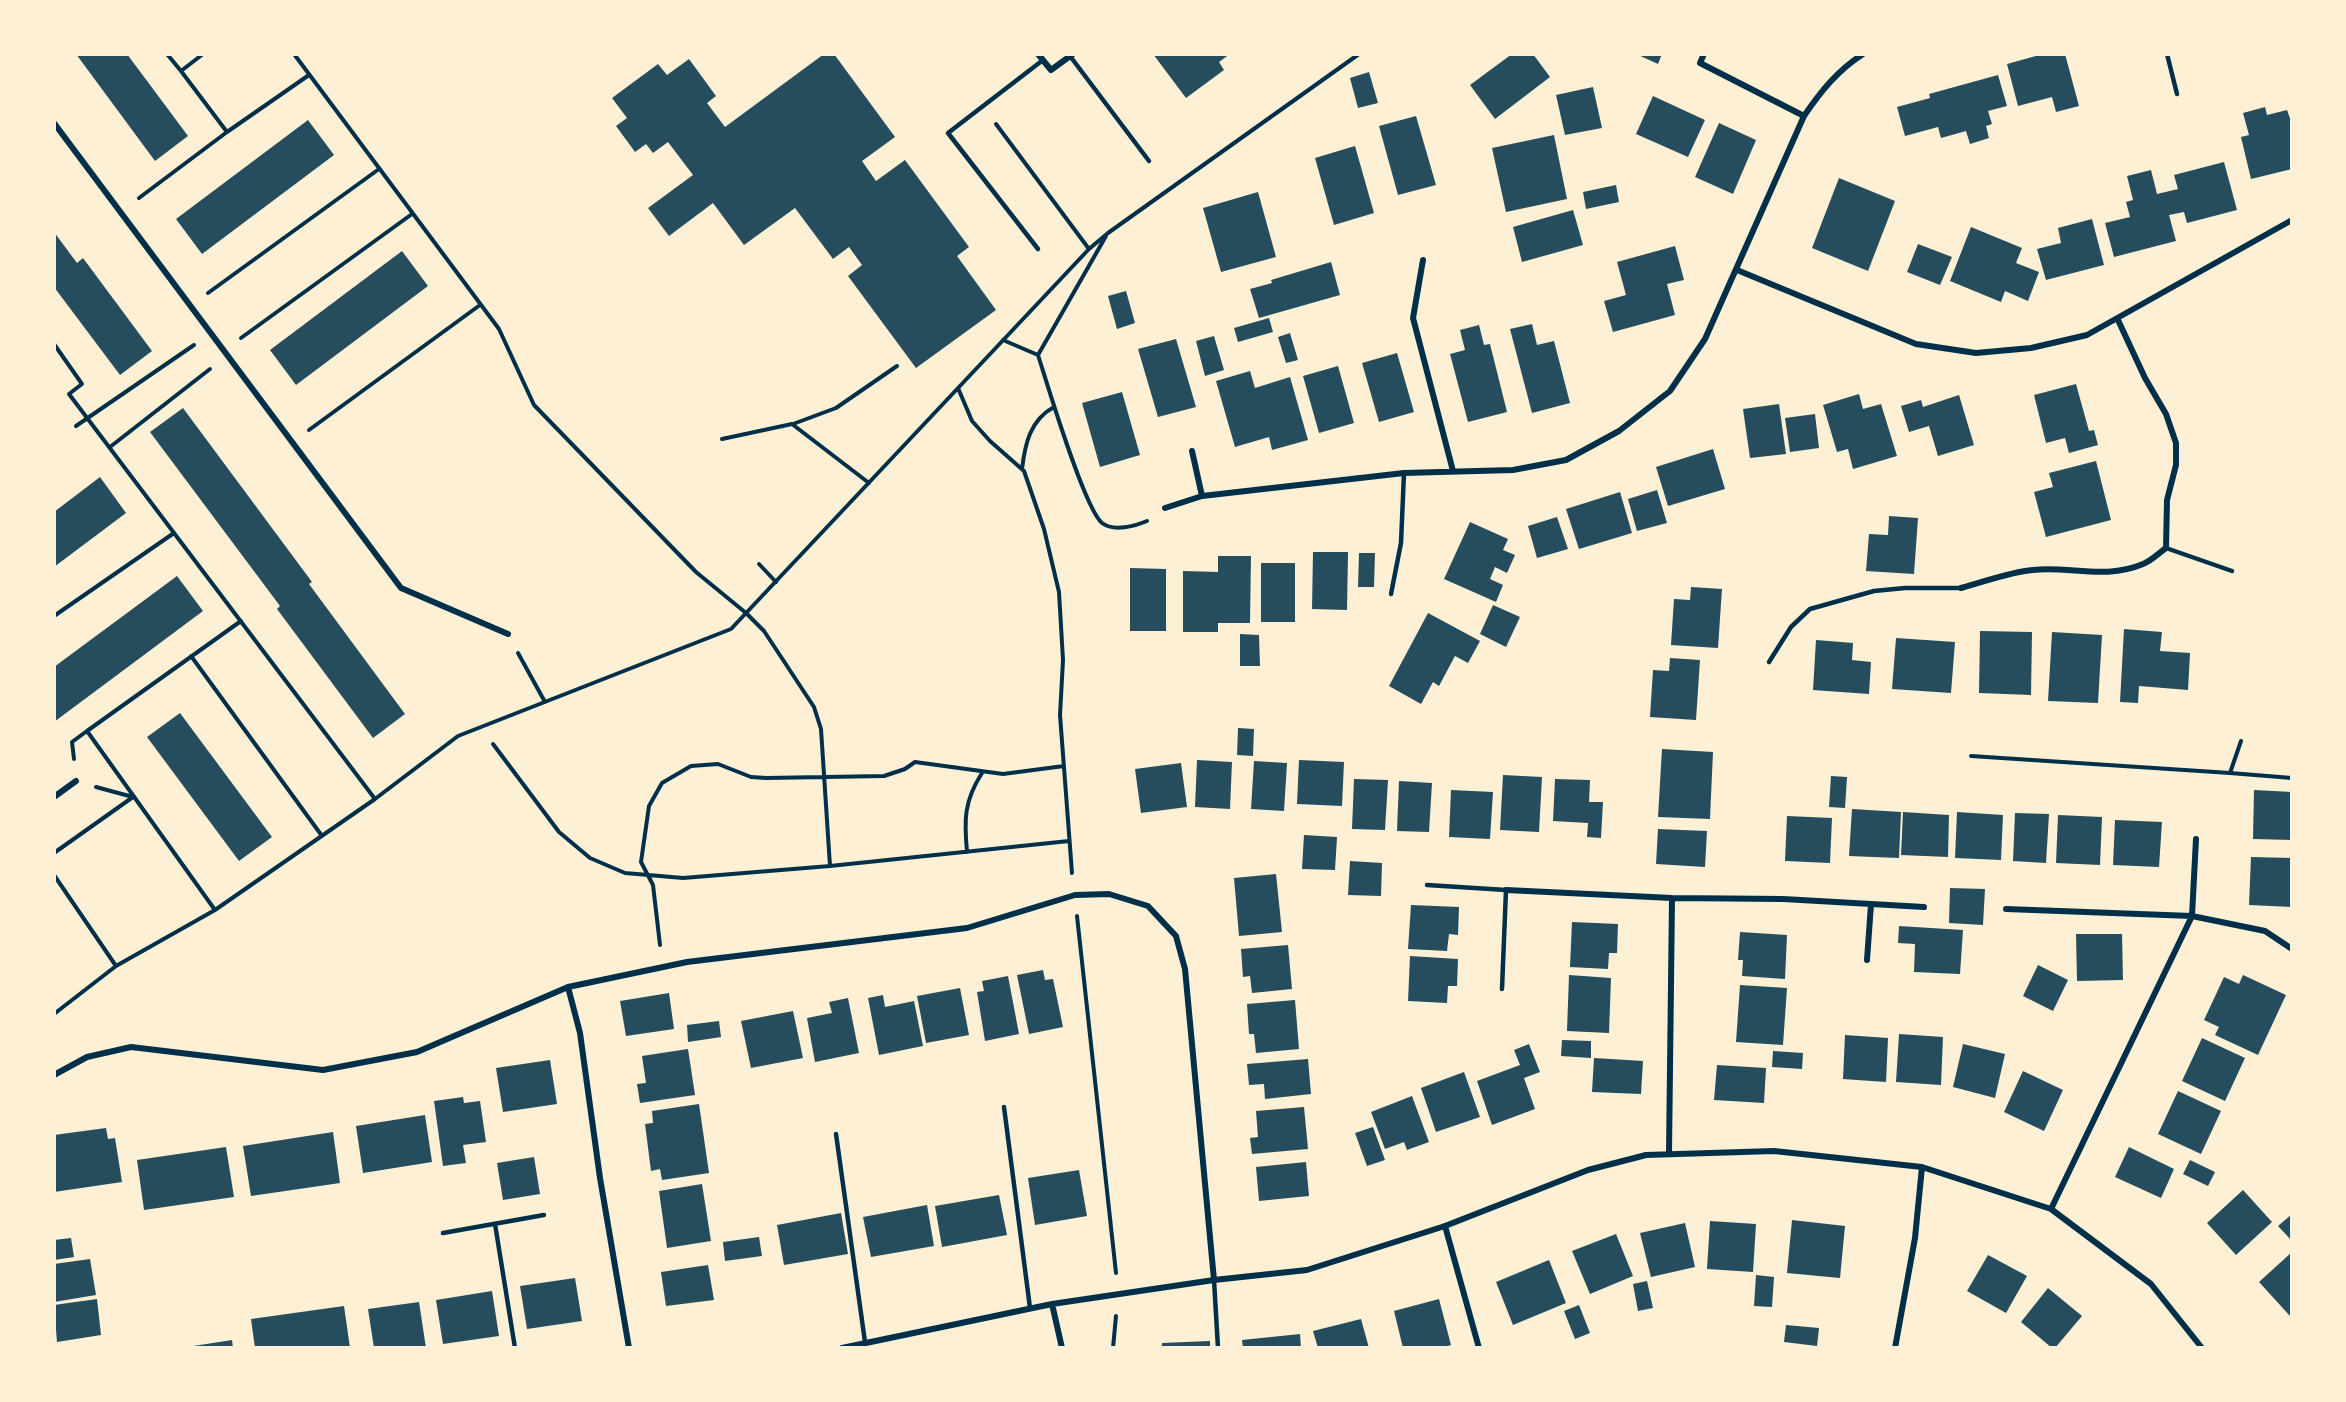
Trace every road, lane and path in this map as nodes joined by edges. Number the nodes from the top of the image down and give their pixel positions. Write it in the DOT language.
graph roads {
  1 [pos="167,54"];
  2 [pos="203,54"];
  3 [pos="294,54"];
  4 [pos="1038,54"];
  5 [pos="1359,54"];
  6 [pos="1704,54"];
  7 [pos="1863,54"];
  8 [pos="2167,54"];
  9 [pos="1071,55"];
  10 [pos="1043,60"];
  11 [pos="181,71"];
  12 [pos="309,75"];
  13 [pos="2177,94"];
  14 [pos="982,107"];
  15 [pos="1803,116"];
  16 [pos="54,123"];
  17 [pos="227,132"];
  18 [pos="1149,161"];
  19 [pos="379,169"];
  20 [pos="120,212"];
  21 [pos="412,213"];
  22 [pos="2292,220"];
  23 [pos="1108,233"];
  24 [pos="1038,249"];
  25 [pos="1089,249"];
  26 [pos="1423,260"];
  27 [pos="1737,270"];
  28 [pos="480,305"];
  29 [pos="190,306"];
  30 [pos="2118,320"];
  31 [pos="211,333"];
  32 [pos="1003,340"];
  33 [pos="54,344"];
  34 [pos="227,355"];
  35 [pos="1038,355"];
  36 [pos="897,366"];
  37 [pos="958,388"];
  38 [pos="1054,408"];
  39 [pos="87,418"];
  40 [pos="792,424"];
  41 [pos="76,426"];
  42 [pos="722,439"];
  43 [pos="292,442"];
  44 [pos="110,447"];
  45 [pos="1192,451"];
  46 [pos="1022,470"];
  47 [pos="1452,471"];
  48 [pos="1404,473"];
  49 [pos="869,483"];
  50 [pos="1202,496"];
  51 [pos="1164,508"];
  52 [pos="1148,520"];
  53 [pos="174,533"];
  54 [pos="2166,548"];
  55 [pos="759,564"];
  56 [pos="2232,571"];
  57 [pos="776,582"];
  58 [pos="1961,588"];
  59 [pos="1391,594"];
  60 [pos="746,613"];
  61 [pos="54,616"];
  62 [pos="241,621"];
  63 [pos="508,634"];
  64 [pos="191,656"];
  65 [pos="1769,662"];
  66 [pos="545,702"];
  67 [pos="2241,741"];
  68 [pos="493,744"];
  69 [pos="1971,756"];
  70 [pos="1064,765"];
  71 [pos="982,772"];
  72 [pos="2230,773"];
  73 [pos="824,776"];
  74 [pos="2292,778"];
  75 [pos="76,781"];
  76 [pos="54,797"];
  77 [pos="133,797"];
  78 [pos="375,799"];
  79 [pos="322,836"];
  80 [pos="2196,839"];
  81 [pos="1069,842"];
  82 [pos="967,852"];
  83 [pos="54,853"];
  84 [pos="830,866"];
  85 [pos="54,875"];
  86 [pos="649,876"];
  87 [pos="1427,885"];
  88 [pos="1506,890"];
  89 [pos="1075,895"];
  90 [pos="1672,898"];
  91 [pos="1871,904"];
  92 [pos="1924,907"];
  93 [pos="2006,909"];
  94 [pos="215,910"];
  95 [pos="2192,916"];
  96 [pos="2292,949"];
  97 [pos="1867,960"];
  98 [pos="116,966"];
  99 [pos="662,967"];
  100 [pos="568,987"];
  101 [pos="1502,989"];
  102 [pos="54,1014"];
  103 [pos="54,1075"];
  104 [pos="1004,1107"];
  105 [pos="836,1134"];
  106 [pos="1669,1153"];
  107 [pos="1922,1167"];
  108 [pos="2051,1209"];
  109 [pos="544,1215"];
  110 [pos="495,1224"];
  111 [pos="1445,1227"];
  112 [pos="443,1233"];
  113 [pos="1214,1280"];
  114 [pos="1118,1294"];
  115 [pos="1052,1304"];
  116 [pos="1030,1308"];
  117 [pos="866,1342"];
  118 [pos="515,1348"];
  119 [pos="629,1348"];
  120 [pos="842,1348"];
  121 [pos="1062,1348"];
  122 [pos="1113,1348"];
  123 [pos="1218,1348"];
  124 [pos="1479,1348"];
  125 [pos="1895,1348"];
  126 [pos="2202,1348"];
  1 -- 11 [label="path"];
  2 -- 11 [label="path"];
  3 -- 12 [label="path"];
  4 -- 10 [label="street"];
  5 -- 23 [label="path"];
  6 -- 15 [label="street"];
  7 -- 15 [label="street"];
  8 -- 13 [label="lane"];
  9 -- 10 [label="street"];
  9 -- 18 [label="lane"];
  10 -- 14 [label="lane"];
  11 -- 17 [label="path"];
  12 -- 17 [label="path"];
  12 -- 19 [label="path"];
  14 -- 24 [label="lane"];
  14 -- 25 [label="path"];
  15 -- 27 [label="street"];
  16 -- 20 [label="street"];
  17 -- 20 [label="path"];
  19 -- 21 [label="path"];
  19 -- 29 [label="path"];
  20 -- 29 [label="street"];
  21 -- 28 [label="path"];
  21 -- 34 [label="path"];
  22 -- 30 [label="street"];
  23 -- 25 [label="path"];
  23 -- 35 [label="path"];
  25 -- 32 [label="path"];
  26 -- 47 [label="street"];
  27 -- 30 [label="street"];
  27 -- 47 [label="street"];
  28 -- 43 [label="path"];
  28 -- 60 [label="path"];
  29 -- 31 [label="street"];
  30 -- 54 [label="street"];
  31 -- 34 [label="street"];
  31 -- 39 [label="path"];
  32 -- 35 [label="path"];
  32 -- 37 [label="path"];
  33 -- 39 [label="path"];
  34 -- 43 [label="street"];
  34 -- 44 [label="path"];
  35 -- 38 [label="path"];
  36 -- 40 [label="path"];
  37 -- 46 [label="path"];
  37 -- 49 [label="path"];
  38 -- 46 [label="path"];
  38 -- 52 [label="path"];
  39 -- 41 [label="path"];
  39 -- 44 [label="path"];
  40 -- 42 [label="path"];
  40 -- 49 [label="path"];
  43 -- 63 [label="street"];
  44 -- 53 [label="path"];
  45 -- 50 [label="street"];
  46 -- 70 [label="path"];
  47 -- 48 [label="street"];
  48 -- 50 [label="street"];
  48 -- 59 [label="lane"];
  49 -- 57 [label="path"];
  50 -- 51 [label="street"];
  53 -- 61 [label="path"];
  53 -- 62 [label="path"];
  54 -- 56 [label="lane"];
  54 -- 58 [label="street"];
  55 -- 57 [label="path"];
  57 -- 60 [label="path"];
  58 -- 65 [label="lane"];
  60 -- 66 [label="path"];
  60 -- 73 [label="path"];
  62 -- 64 [label="path"];
  62 -- 78 [label="path"];
  63 -- 66 [label="path"];
  64 -- 77 [label="path"];
  64 -- 79 [label="path"];
  66 -- 78 [label="path"];
  67 -- 72 [label="path"];
  68 -- 86 [label="path"];
  69 -- 72 [label="path"];
  70 -- 71 [label="path"];
  70 -- 81 [label="path"];
  71 -- 73 [label="path"];
  71 -- 82 [label="path"];
  72 -- 74 [label="path"];
  73 -- 84 [label="path"];
  73 -- 86 [label="path"];
  75 -- 76 [label="street"];
  77 -- 83 [label="path"];
  77 -- 94 [label="path"];
  78 -- 79 [label="path"];
  79 -- 94 [label="path"];
  80 -- 95 [label="street"];
  81 -- 82 [label="path"];
  81 -- 89 [label="path"];
  82 -- 84 [label="path"];
  84 -- 86 [label="path"];
  85 -- 98 [label="path"];
  86 -- 99 [label="path"];
  87 -- 88 [label="lane"];
  88 -- 90 [label="street"];
  88 -- 101 [label="lane"];
  89 -- 99 [label="street"];
  89 -- 113 [label="street"];
  89 -- 114 [label="path"];
  90 -- 91 [label="street"];
  90 -- 106 [label="street"];
  91 -- 92 [label="street"];
  91 -- 97 [label="street"];
  93 -- 95 [label="street"];
  94 -- 98 [label="path"];
  95 -- 96 [label="street"];
  95 -- 108 [label="street"];
  98 -- 102 [label="path"];
  99 -- 100 [label="street"];
  100 -- 103 [label="street"];
  100 -- 119 [label="street"];
  104 -- 116 [label="lane"];
  105 -- 117 [label="lane"];
  106 -- 107 [label="street"];
  106 -- 111 [label="street"];
  107 -- 108 [label="street"];
  107 -- 125 [label="street"];
  108 -- 126 [label="street"];
  109 -- 110 [label="lane"];
  110 -- 112 [label="lane"];
  110 -- 118 [label="lane"];
  111 -- 113 [label="street"];
  111 -- 124 [label="street"];
  113 -- 114 [label="street"];
  113 -- 123 [label="lane"];
  114 -- 115 [label="street"];
  114 -- 122 [label="path"];
  115 -- 116 [label="street"];
  115 -- 121 [label="street"];
  116 -- 117 [label="street"];
  117 -- 120 [label="street"];
}
